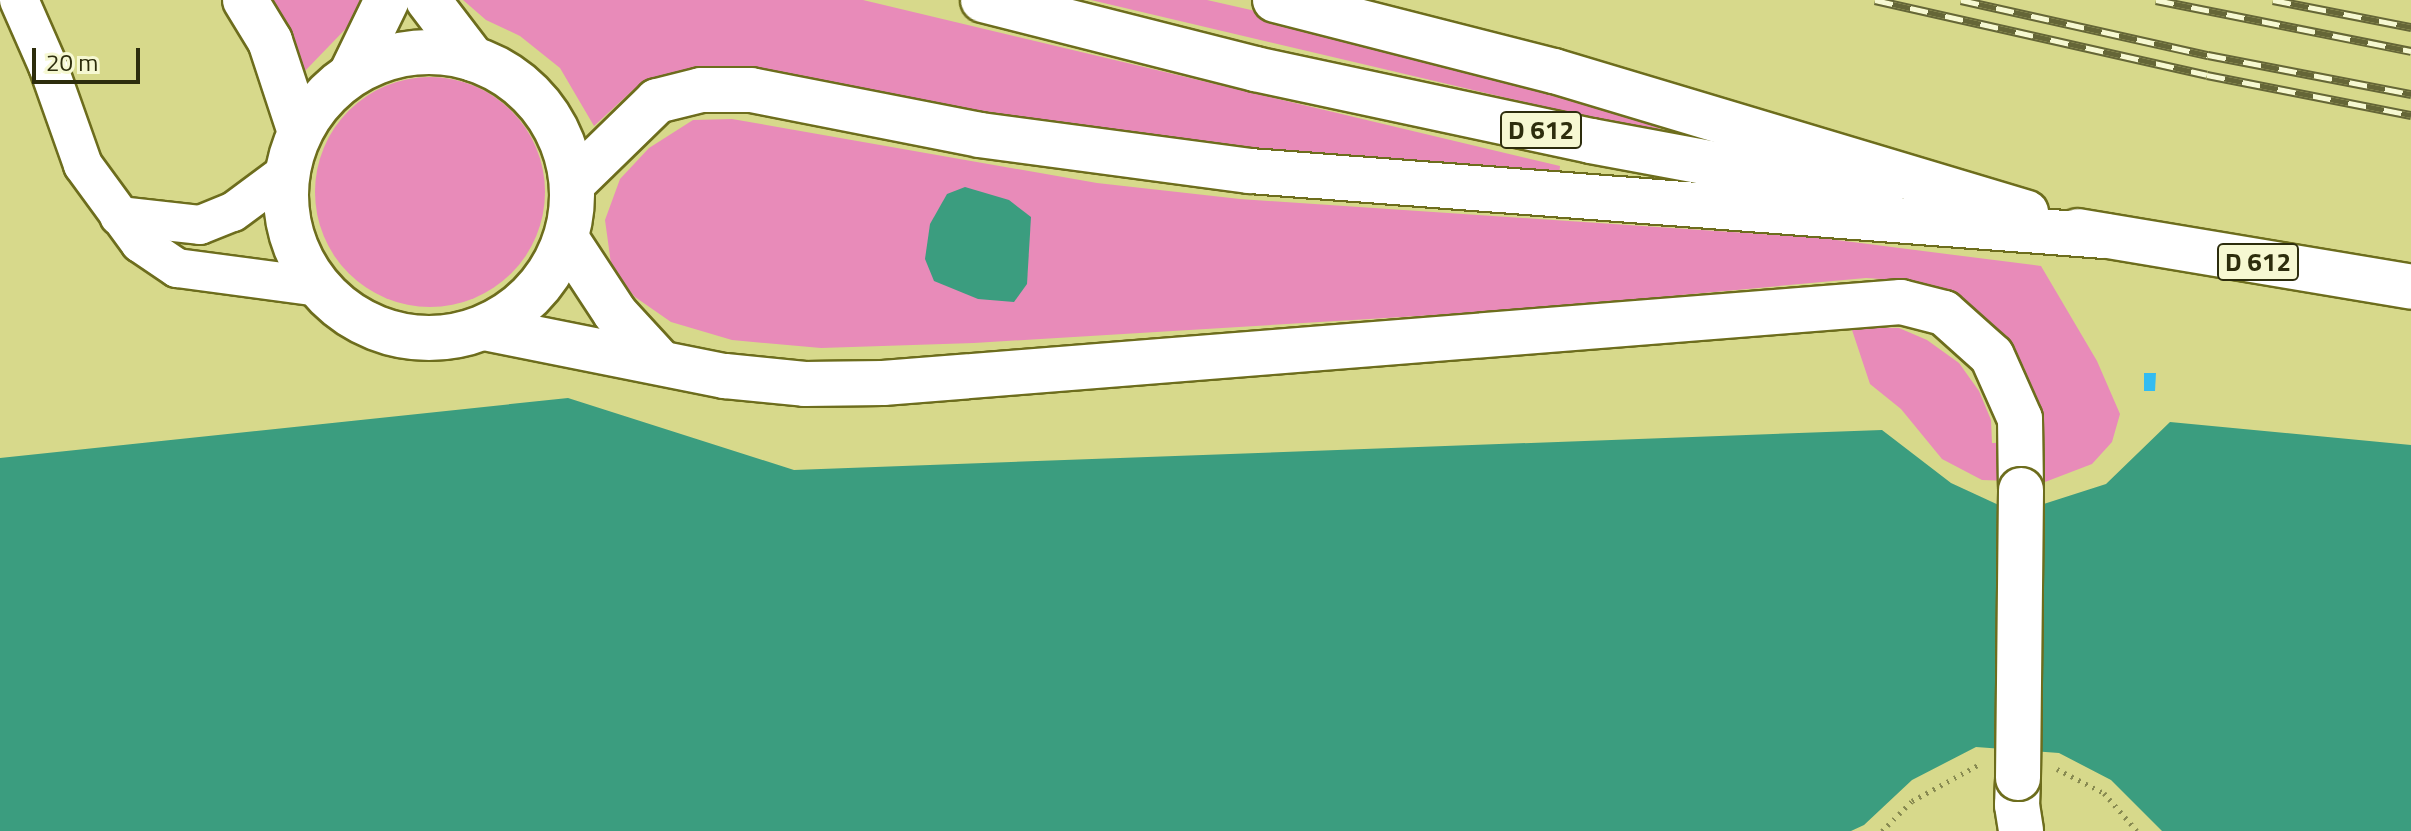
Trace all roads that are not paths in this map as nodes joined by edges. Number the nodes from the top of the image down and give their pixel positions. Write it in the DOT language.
graph roads {
  1 [pos="19,0"];
  2 [pos="245,0"];
  3 [pos="387,0"];
  4 [pos="428,0"];
  5 [pos="983,0"];
  6 [pos="1275,0"];
  7 [pos="473,59"];
  8 [pos="351,74"];
  9 [pos="294,152"];
  10 [pos="572,184"];
  11 [pos="119,216"];
  12 [pos="2105,236"];
  13 [pos="566,238"];
  14 [pos="319,287"];
  15 [pos="2411,287"];
  16 [pos="484,328"];
  17 [pos="659,361"];
  18 [pos="2016,811"];
  1 -- 11 [label="street"];
  2 -- 9 [label="main road"];
  3 -- 8 [label="main road"];
  4 -- 7 [label="main road"];
  5 -- 12 [label="main road, D 612"];
  6 -- 12 [label="main road"];
  7 -- 8 [label="main road"];
  7 -- 10 [label="main road"];
  8 -- 9 [label="main road"];
  9 -- 11 [label="street"];
  9 -- 14 [label="main road"];
  10 -- 12 [label="main road"];
  10 -- 13 [label="main road"];
  11 -- 14 [label="street"];
  12 -- 15 [label="main road, D 612"];
  13 -- 16 [label="main road"];
  13 -- 17 [label="main road"];
  14 -- 16 [label="main road"];
  16 -- 17 [label="main road"];
  17 -- 18 [label="main road, bridge"];
}
